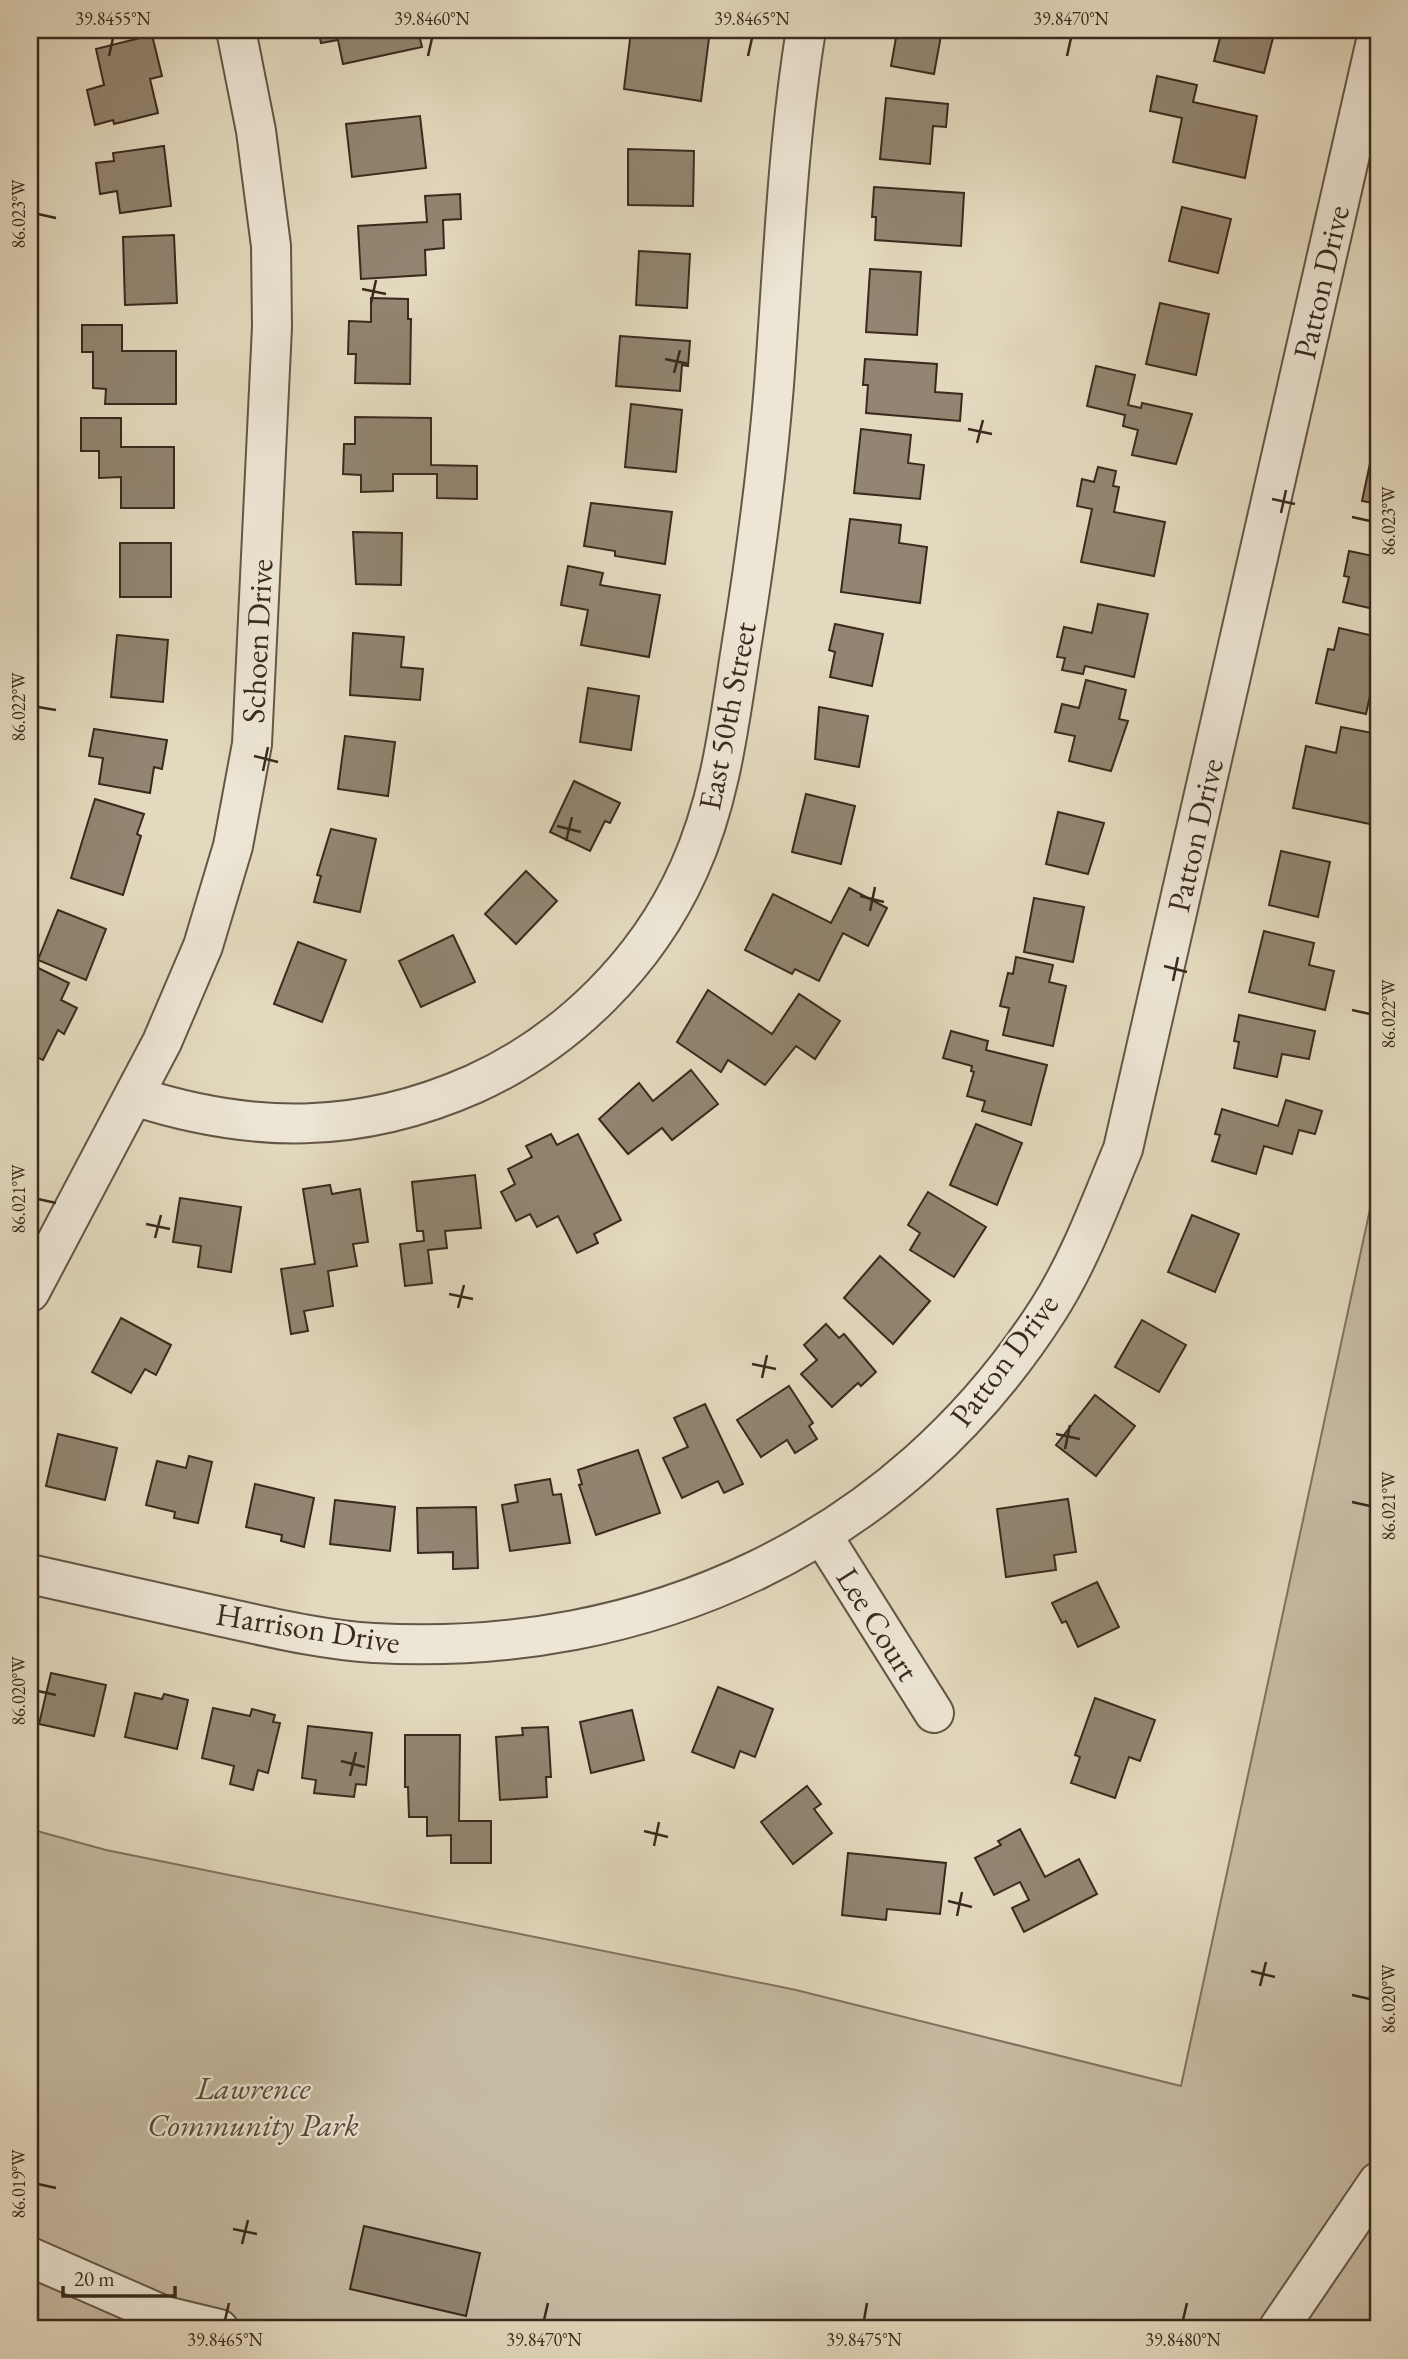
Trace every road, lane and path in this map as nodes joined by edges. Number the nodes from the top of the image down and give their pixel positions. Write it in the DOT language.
graph roads {
  1 [pos="236,30"];
  2 [pos="806,30"];
  3 [pos="1378,32"];
  4 [pos="134,1096"];
  5 [pos="30,1292"];
  6 [pos="822,1535"];
  7 [pos="30,1574"];
  8 [pos="934,1713"];
  9 [pos="1378,2182"];
  10 [pos="30,2257"];
  11 [pos="219,2329"];
  12 [pos="1278,2329"];
  1 -- 4 [label="street, Schoen Drive"];
  2 -- 4 [label="street, East 50th Street"];
  3 -- 6 [label="street, Patton Drive"];
  4 -- 5 [label="street, Schoen Drive"];
  6 -- 7 [label="street, Harrison Drive"];
  6 -- 8 [label="street, Lee Court"];
  9 -- 12 [label="street"];
  10 -- 11 [label="street"];
}
